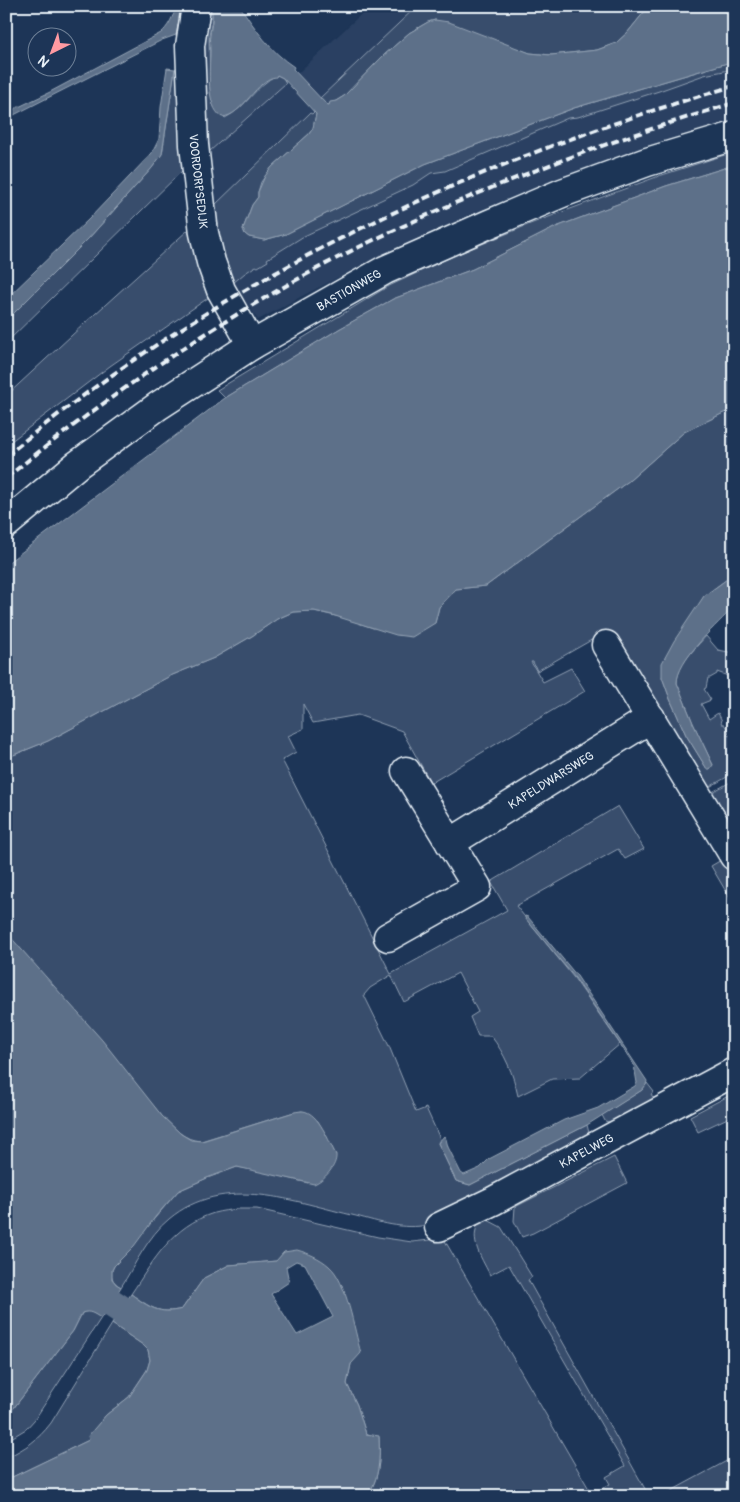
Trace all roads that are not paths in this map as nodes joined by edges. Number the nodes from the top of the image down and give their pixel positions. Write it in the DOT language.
graph roads {
  1 [pos="196,6"];
  2 [pos="734,136"];
  3 [pos="252,345"];
  4 [pos="6,524"];
  5 [pos="606,645"];
  6 [pos="651,718"];
  7 [pos="406,771"];
  8 [pos="450,842"];
  9 [pos="732,851"];
  10 [pos="388,937"];
  11 [pos="734,1072"];
  12 [pos="439,1227"];
  1 -- 3 [label="street, VOORDORPSEDIJK"];
  2 -- 3 [label="street, BASTIONWEG"];
  3 -- 4 [label="street, BASTIONWEG"];
  5 -- 6 [label="street"];
  6 -- 8 [label="street, KAPELDWARSWEG"];
  6 -- 9 [label="street"];
  7 -- 8 [label="street"];
  8 -- 10 [label="street"];
  11 -- 12 [label="street, KAPELWEG"];
}
